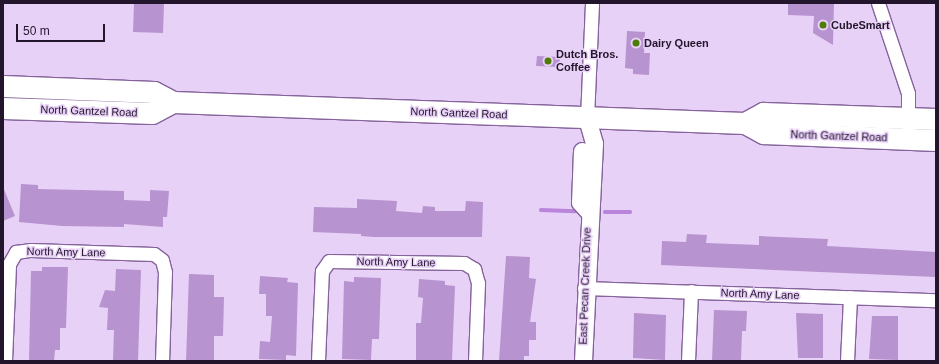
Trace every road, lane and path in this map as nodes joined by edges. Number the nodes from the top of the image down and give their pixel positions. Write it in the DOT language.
graph roads {
  1 [pos="592,3"];
  2 [pos="878,3"];
  3 [pos="3,86"];
  4 [pos="173,102"];
  5 [pos="3,108"];
  6 [pos="587,118"];
  7 [pos="908,118"];
  8 [pos="936,119"];
  9 [pos="745,123"];
  10 [pos="908,139"];
  11 [pos="936,140"];
  12 [pos="584,288"];
  13 [pos="691,291"];
  14 [pos="850,297"];
  15 [pos="936,300"];
  16 [pos="5,361"];
  17 [pos="162,361"];
  18 [pos="318,361"];
  19 [pos="475,361"];
  20 [pos="583,361"];
  21 [pos="688,361"];
  22 [pos="847,361"];
  1 -- 6 [label="street"];
  2 -- 7 [label="street"];
  3 -- 4 [label="main road, North Gantzel Road"];
  4 -- 5 [label="main road, North Gantzel Road"];
  4 -- 6 [label="main road, North Gantzel Road"];
  6 -- 9 [label="main road, North Gantzel Road"];
  6 -- 12 [label="street, East Pecan Creek Drive"];
  7 -- 8 [label="main road, North Gantzel Road"];
  7 -- 9 [label="main road, North Gantzel Road"];
  7 -- 10 [label="street"];
  9 -- 10 [label="main road, North Gantzel Road"];
  10 -- 11 [label="main road, North Gantzel Road"];
  12 -- 13 [label="street, North Amy Lane"];
  12 -- 20 [label="street, East Pecan Creek Drive"];
  13 -- 14 [label="street, North Amy Lane"];
  13 -- 21 [label="street"];
  14 -- 15 [label="street, North Amy Lane"];
  14 -- 22 [label="street"];
  16 -- 17 [label="street, North Amy Lane"];
  18 -- 19 [label="street, North Amy Lane"];
}
